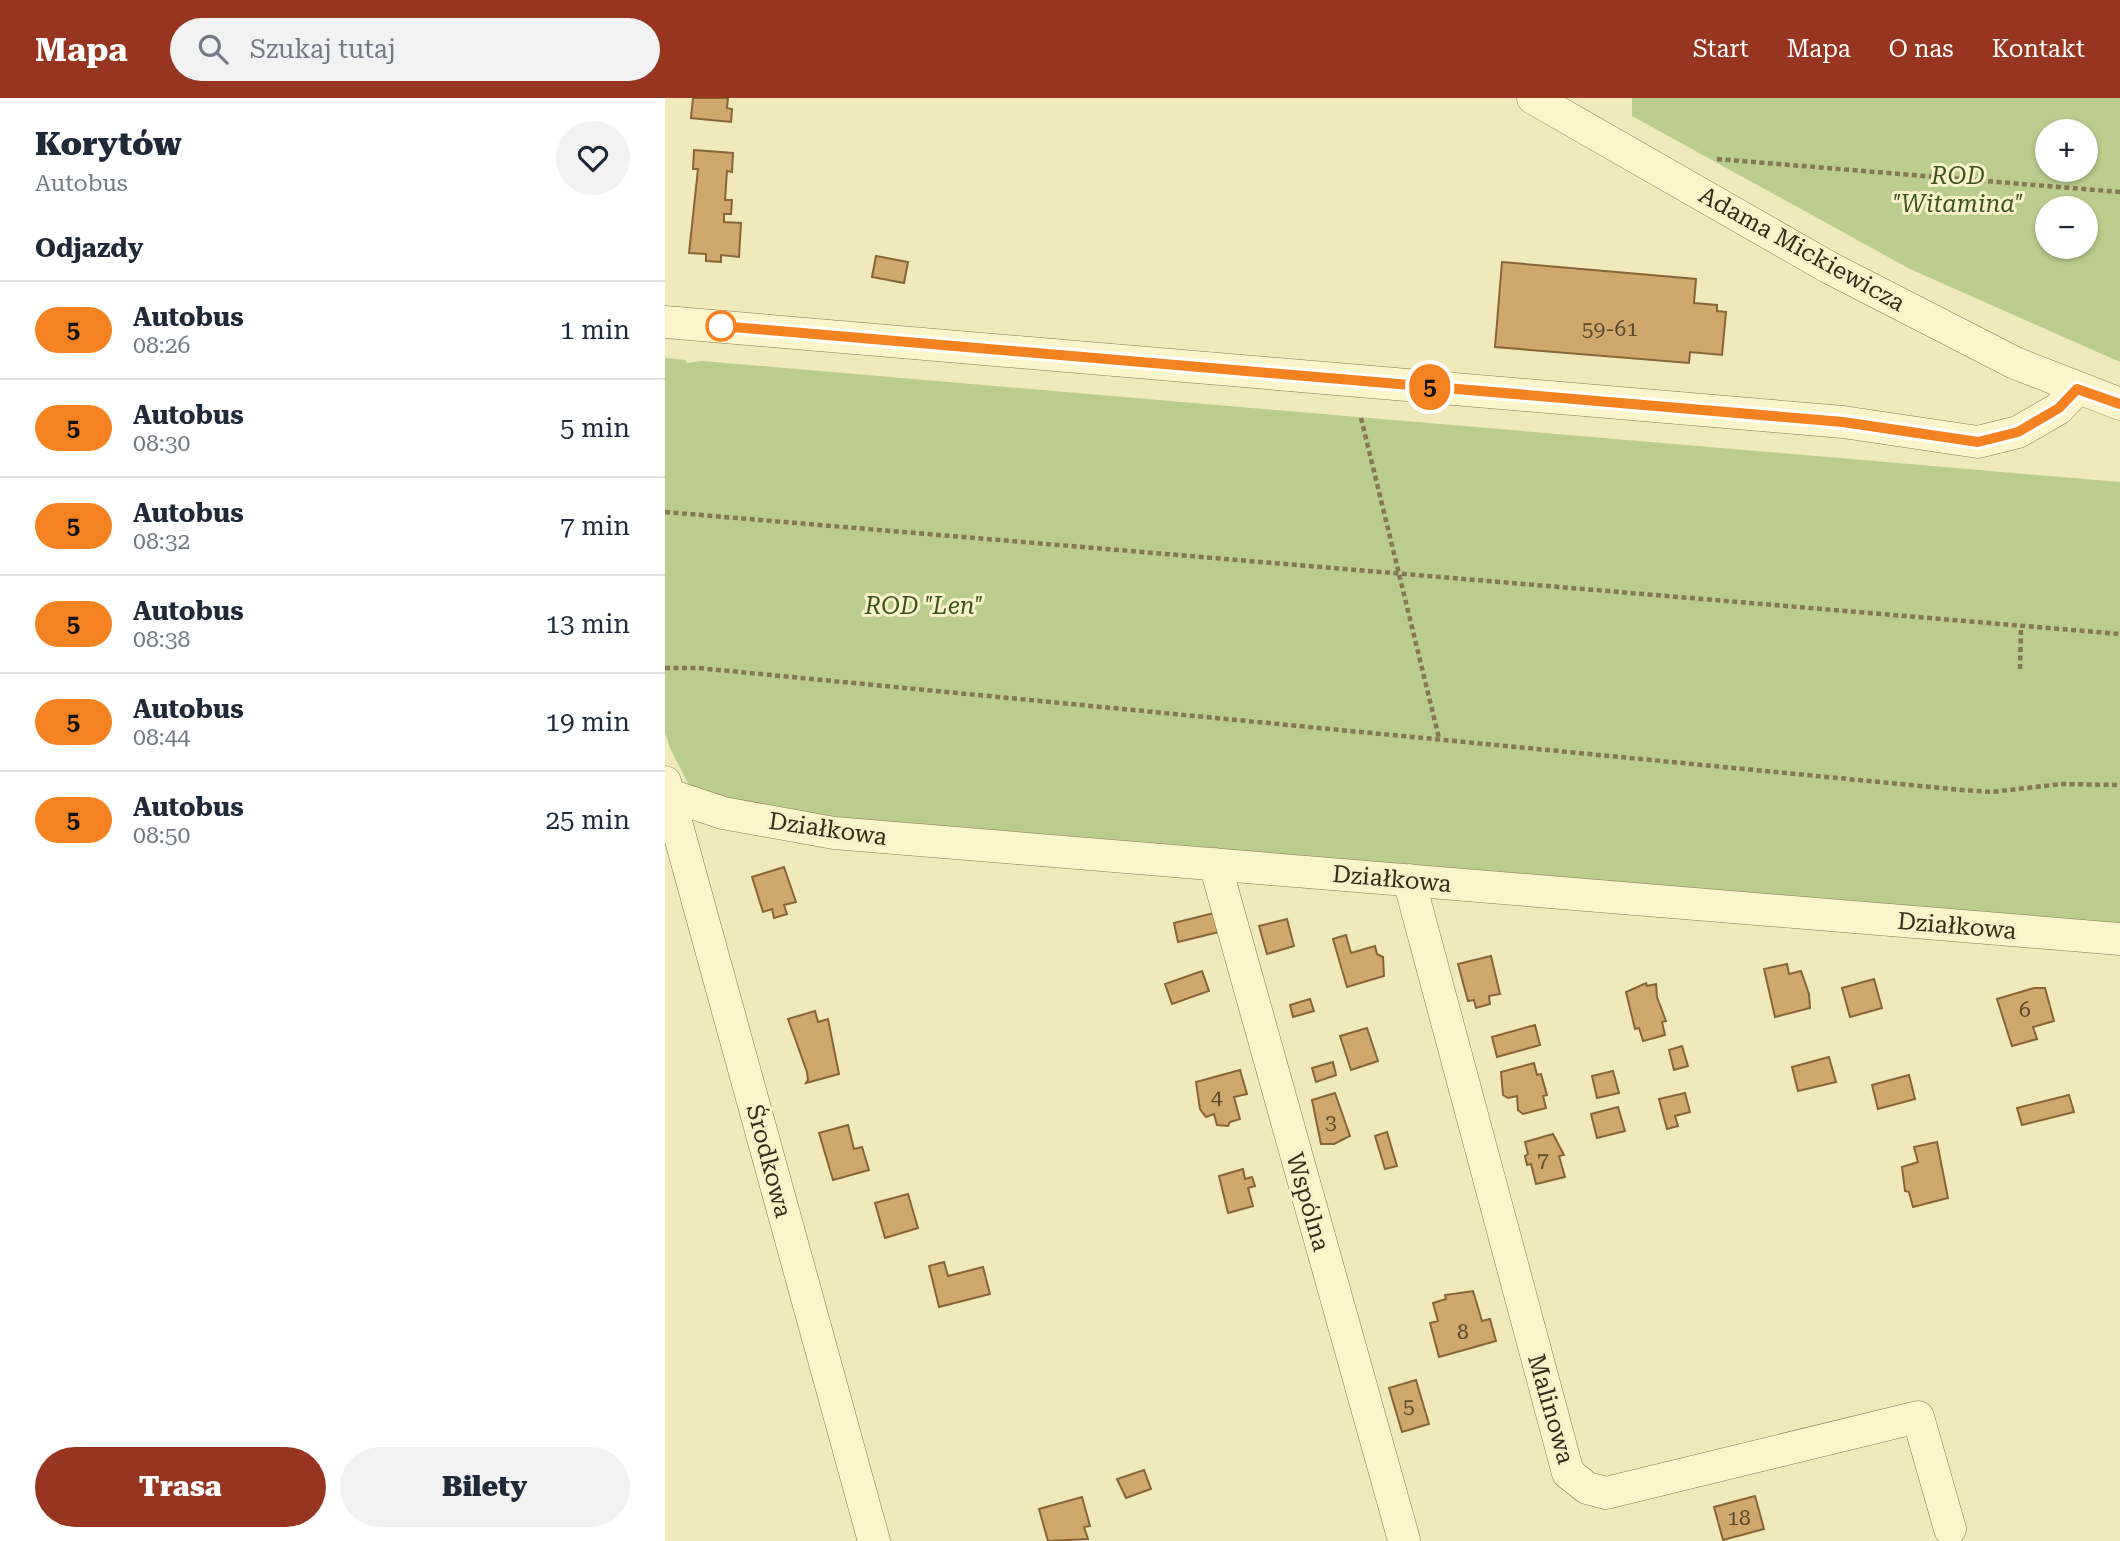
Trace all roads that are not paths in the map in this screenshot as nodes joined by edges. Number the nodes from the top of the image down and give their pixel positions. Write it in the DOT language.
graph roads {
  1 [pos="1533,98"];
  2 [pos="665,322"];
  3 [pos="2077,389"];
  4 [pos="2120,404"];
  5 [pos="667,788"];
  6 [pos="1215,864"];
  7 [pos="1409,880"];
  8 [pos="2120,939"];
  9 [pos="1950,1529"];
  10 [pos="1404,1540"];
  11 [pos="874,1541"];
  1 -- 3 [label="street, Adama Mickiewicza"];
  2 -- 3 [label="street"];
  3 -- 4 [label="street, Adama Mickiewicza"];
  5 -- 6 [label="street, Działkowa"];
  5 -- 11 [label="street, Środkowa"];
  6 -- 7 [label="street, Działkowa"];
  6 -- 10 [label="street, Wspólna"];
  7 -- 8 [label="street, Działkowa"];
  7 -- 9 [label="street, Malinowa"];
}
